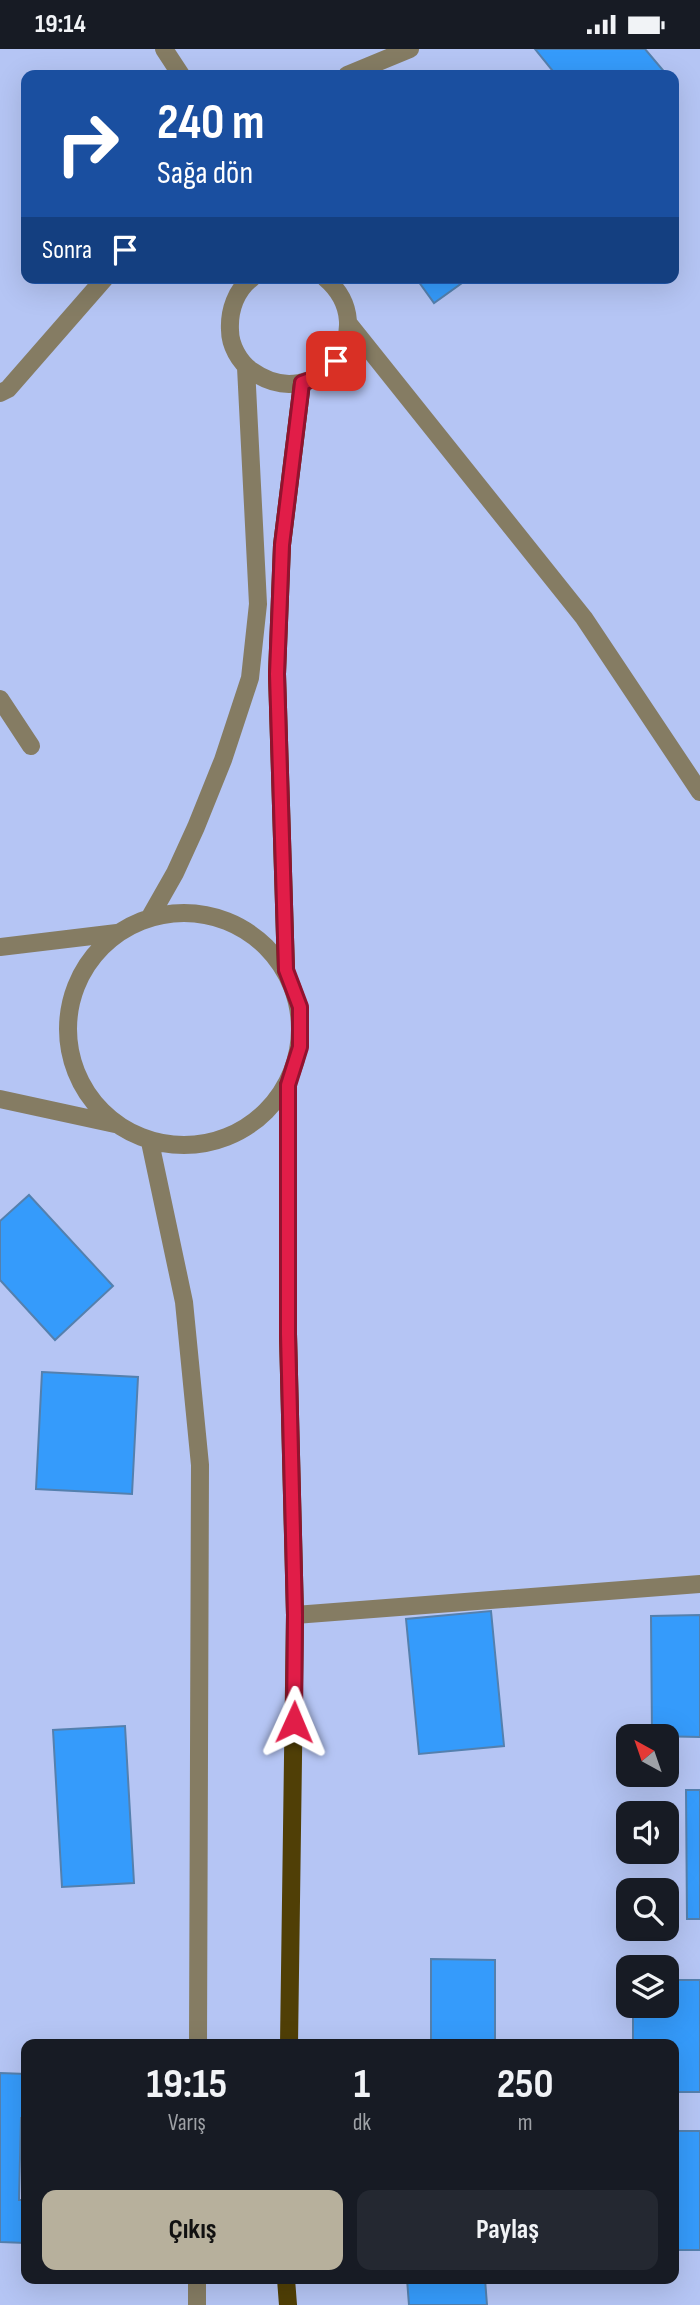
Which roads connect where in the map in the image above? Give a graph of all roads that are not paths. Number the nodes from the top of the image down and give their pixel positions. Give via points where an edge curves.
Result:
1 (164, 49) edge
2 (410, 49) edge
3 (178, 70) edge
4 (359, 70) edge
5 (100, 284) edge
6 (247, 284) edge
7 (332, 284) edge
8 (349, 324) junction
9 (246, 367) junction
10 (302, 383) junction
11 (0, 393) edge
12 (0, 699) edge
13 (32, 746) dead end
14 (700, 792) edge
15 (150, 917) junction
16 (117, 933) junction
17 (0, 947) edge
18 (286, 970) junction
19 (288, 1085) junction
20 (0, 1099) edge
21 (115, 1124) junction
22 (150, 1142) junction
23 (700, 1584) edge
24 (295, 1615) junction
25 (198, 2039) edge
26 (289, 2039) edge
27 (197, 2284) edge
28 (286, 2284) edge
29 (197, 2305) edge
30 (288, 2305) edge

1 - 3 street
2 - 4 street
5 - 11 street
6 - 9 street via 236,296 229,334
7 - 8 street via 345,303
8 - 10 street via 336,361 321,376
8 - 14 street via 584,618
9 - 10 street via 281,384
9 - 15 street via 258,604 250,678 196,827
10 - 18 main road via 282,545 277,674
12 - 13 street
15 - 16 street
15 - 18 street via 187,912 226,919 260,939
16 - 17 street
16 - 21 street via 90,959 73,992 67,1028 72,1065 89,1098
18 - 19 street via 300,1007 300,1047
19 - 22 street via 263,1116 229,1137 190,1146
19 - 24 main road
20 - 21 street
21 - 22 street
22 - 25 street via 184,1302 200,1465
23 - 24 street
24 - 26 main road
27 - 29 street
28 - 30 main road

